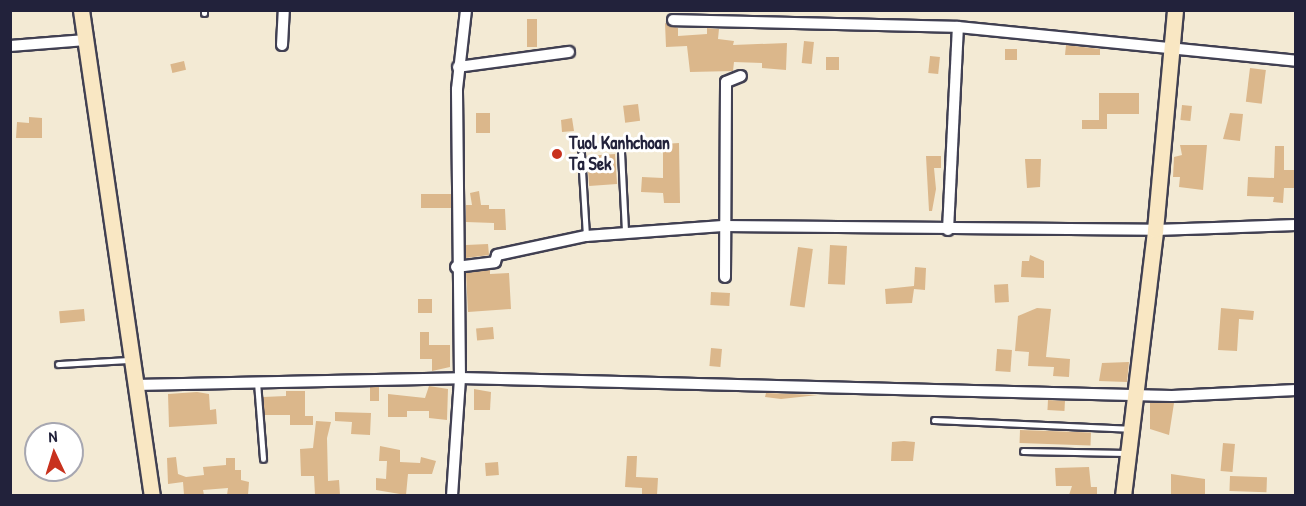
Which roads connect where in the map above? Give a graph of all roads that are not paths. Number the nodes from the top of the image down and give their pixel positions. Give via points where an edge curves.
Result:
1 (81, 10) edge
2 (284, 10) edge
3 (466, 10) edge
4 (1175, 10) edge
5 (744, 16) edge
6 (673, 20) dead end
7 (958, 27) junction
8 (86, 40) junction
9 (282, 45) dead end
10 (10, 46) edge
11 (1171, 47) junction
12 (569, 52) dead end
13 (1296, 61) edge
14 (458, 67) junction
15 (741, 76) dead end
16 (621, 152) dead end
17 (581, 154) dead end
18 (1296, 225) edge
19 (723, 226) junction
20 (948, 230) junction
21 (1155, 230) junction
22 (625, 232) junction
23 (586, 236) junction
24 (456, 267) junction
25 (725, 277) dead end
26 (132, 360) junction
27 (58, 364) dead end
28 (460, 378) junction
29 (257, 381) junction
30 (135, 385) junction
31 (1296, 390) edge
32 (1134, 396) junction
33 (934, 420) dead end
34 (1130, 429) junction
35 (1023, 451) dead end
36 (1128, 453) junction
37 (263, 459) dead end
38 (152, 495) edge
39 (452, 495) edge
40 (1123, 495) edge

1 - 8 street
2 - 9 street
3 - 14 street
4 - 11 street
5 - 6 street
5 - 7 street
7 - 11 street
7 - 20 street
8 - 10 street
8 - 26 street
11 - 13 street
11 - 21 street
12 - 14 street
14 - 24 street
15 - 19 street via 726,81
16 - 22 lane
17 - 23 lane
18 - 21 street
19 - 20 street
19 - 22 street
19 - 25 street
20 - 21 street
21 - 32 street
22 - 23 street
23 - 24 street via 497,255 495,262
24 - 28 street
26 - 27 lane
26 - 30 street
28 - 29 street
28 - 32 street
28 - 39 street
29 - 30 street
29 - 37 lane
30 - 38 street
31 - 32 street
32 - 34 street
33 - 34 lane
34 - 36 street
35 - 36 lane
36 - 40 street

